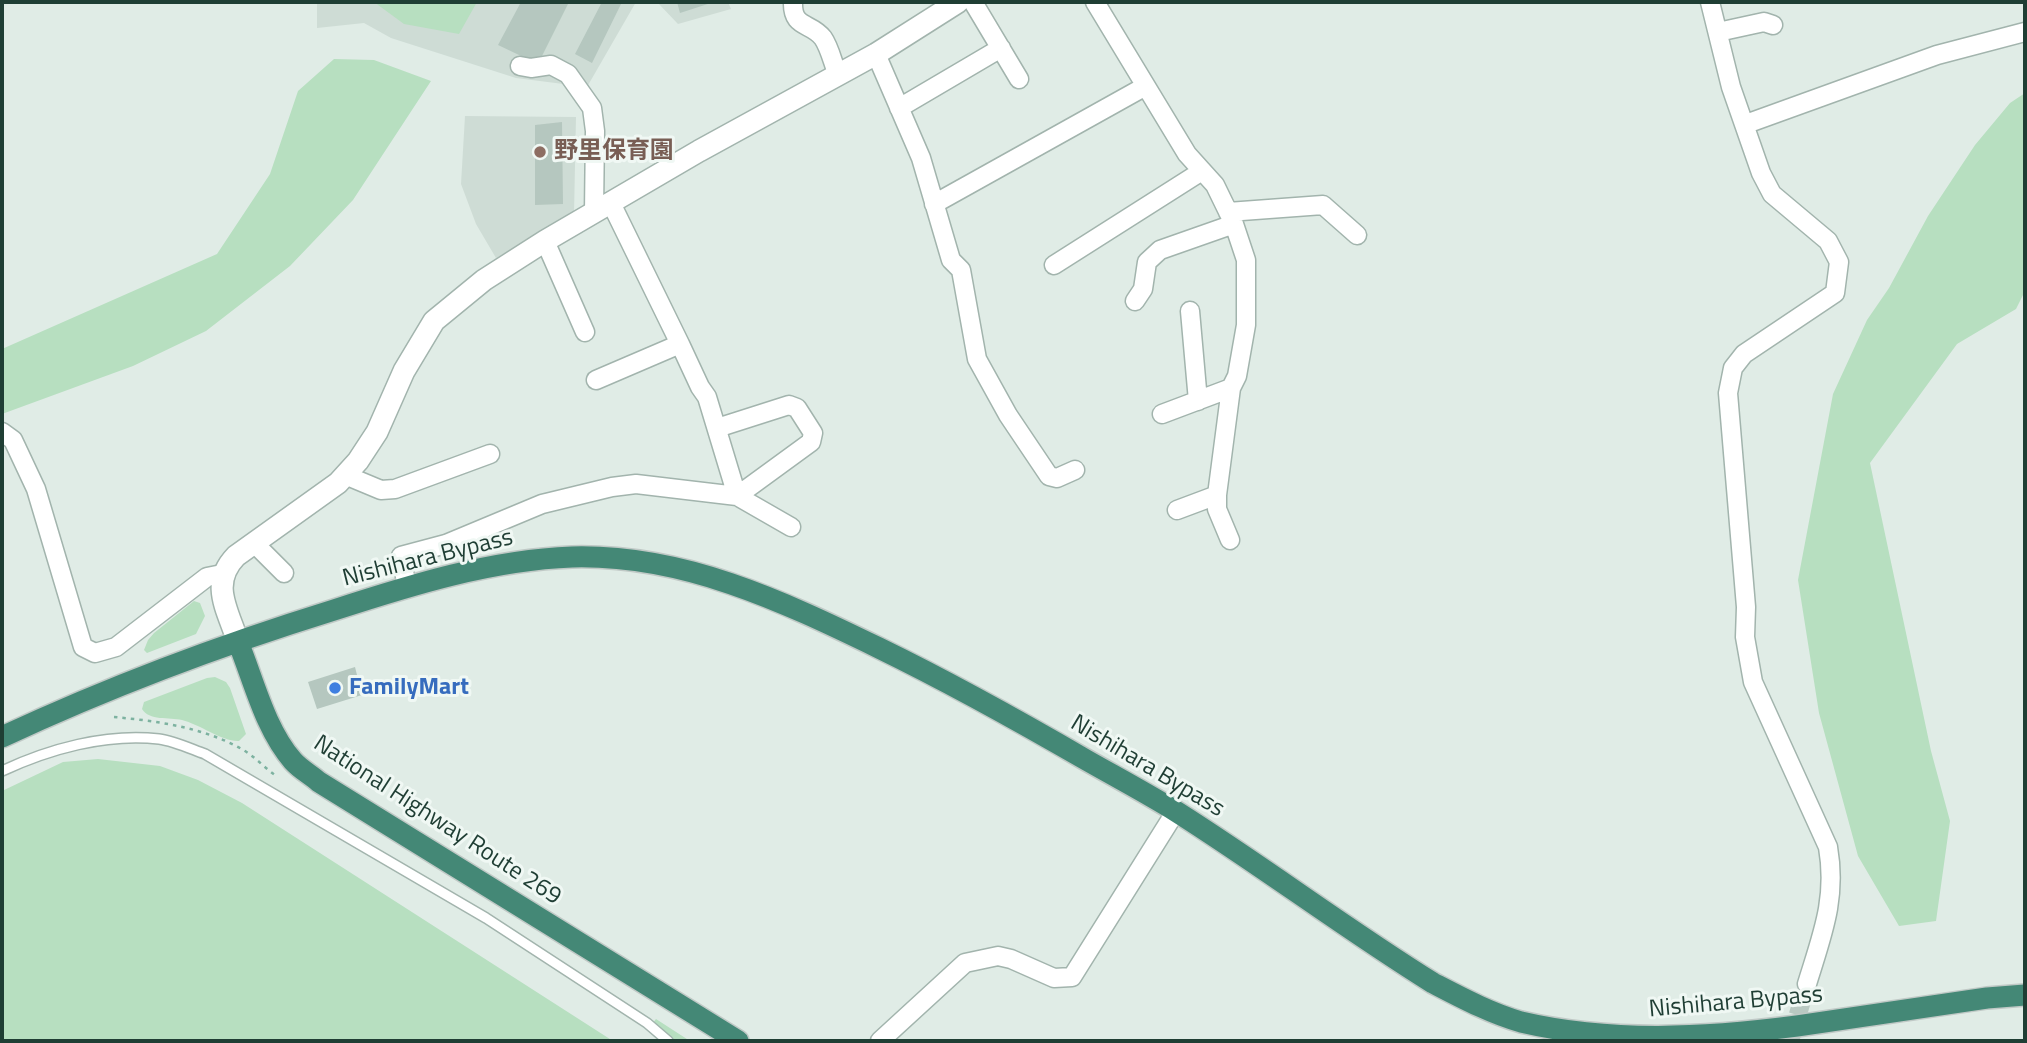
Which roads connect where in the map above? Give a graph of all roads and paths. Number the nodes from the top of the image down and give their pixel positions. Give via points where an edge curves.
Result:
1 (793, 2) edge
2 (958, 2) edge
3 (973, 2) edge
4 (1095, 2) edge
5 (1710, 2) edge
6 (1773, 25) dead end
7 (1718, 32) junction
8 (2025, 32) edge
9 (1001, 48) junction
10 (876, 54) junction
11 (520, 66) dead end
12 (838, 75) junction
13 (1019, 79) dead end
14 (1144, 87) junction
15 (900, 108) junction
16 (1746, 124) junction
17 (1202, 171) junction
18 (934, 204) junction
19 (603, 207) junction
20 (1231, 218) junction
21 (1357, 236) dead end
22 (545, 241) junction
23 (1054, 265) dead end
24 (1135, 301) dead end
25 (1190, 311) dead end
26 (585, 332) dead end
27 (680, 344) junction
28 (596, 380) dead end
29 (1231, 388) junction
30 (1198, 401) junction
31 (1162, 414) dead end
32 (717, 428) junction
33 (2, 432) edge
34 (490, 454) dead end
35 (1075, 470) dead end
36 (345, 475) junction
37 (1217, 495) junction
38 (737, 496) junction
39 (1177, 510) dead end
40 (790, 527) dead end
41 (1230, 540) dead end
42 (254, 543) junction
43 (284, 573) dead end
44 (222, 574) junction
45 (407, 587) junction
46 (238, 642) junction
47 (2, 737) edge
48 (2, 771) edge
49 (1176, 811) junction
50 (1807, 984) tunnel mouth
51 (2025, 995) edge
52 (1574, 1037) edge
53 (668, 1041) edge
54 (738, 1041) edge
55 (880, 1041) edge

1 - 12 street via 798,22 822,37
2 - 10 street
3 - 9 street
4 - 14 street
5 - 7 street
6 - 7 street via 1764,22
7 - 16 street
8 - 16 street via 1937,55
9 - 13 street
9 - 15 street
10 - 12 street
10 - 15 street
11 - 19 street via 551,65 568,74 592,108
12 - 19 street
14 - 17 street via 1186,154
14 - 18 street
15 - 18 street
16 - 50 street via 1772,194 1828,241 1839,262 1835,293 1744,354 1733,368 1728,393 1745,637 1753,682 1828,847 1833,873 1829,912
17 - 20 street via 1215,185
17 - 23 street
18 - 35 street via 951,260 961,270 977,359 1049,476 1057,478
19 - 22 street
19 - 27 street
20 - 21 street via 1323,205
20 - 24 street via 1160,250 1147,262 1143,289
20 - 29 street via 1246,260 1246,325
22 - 26 street
22 - 36 street via 484,280 434,321 404,371 377,432
25 - 30 street
27 - 28 street
27 - 32 street
29 - 30 street
29 - 37 street
30 - 31 street
32 - 38 street
32 - 38 street via 789,405 797,408 813,433 811,442
33 - 44 street via 13,440 36,489 83,647 95,653 116,647 207,577
34 - 36 street via 395,489 381,490
36 - 42 street
37 - 39 street
37 - 41 street via 1217,509
38 - 40 street
38 - 45 street via 636,484 542,504 446,544 401,556
42 - 43 street
42 - 44 street
44 - 46 street via 222,594
45 - 46 highway, Nishihara Bypass
45 - 49 highway, Nishihara Bypass via 539,559 645,562 690,570 835,626 925,670
46 - 47 highway
46 - 54 highway, National Highway Route 269 via 272,727 294,762
48 - 53 lane via 48,751 130,739 161,739 205,754 486,918
49 - 52 highway, Nishihara Bypass via 1433,983 1478,1006
49 - 55 street via 1072,977 1054,978 998,956 965,963
51 - 52 highway, Nishihara Bypass via 1721,1036

